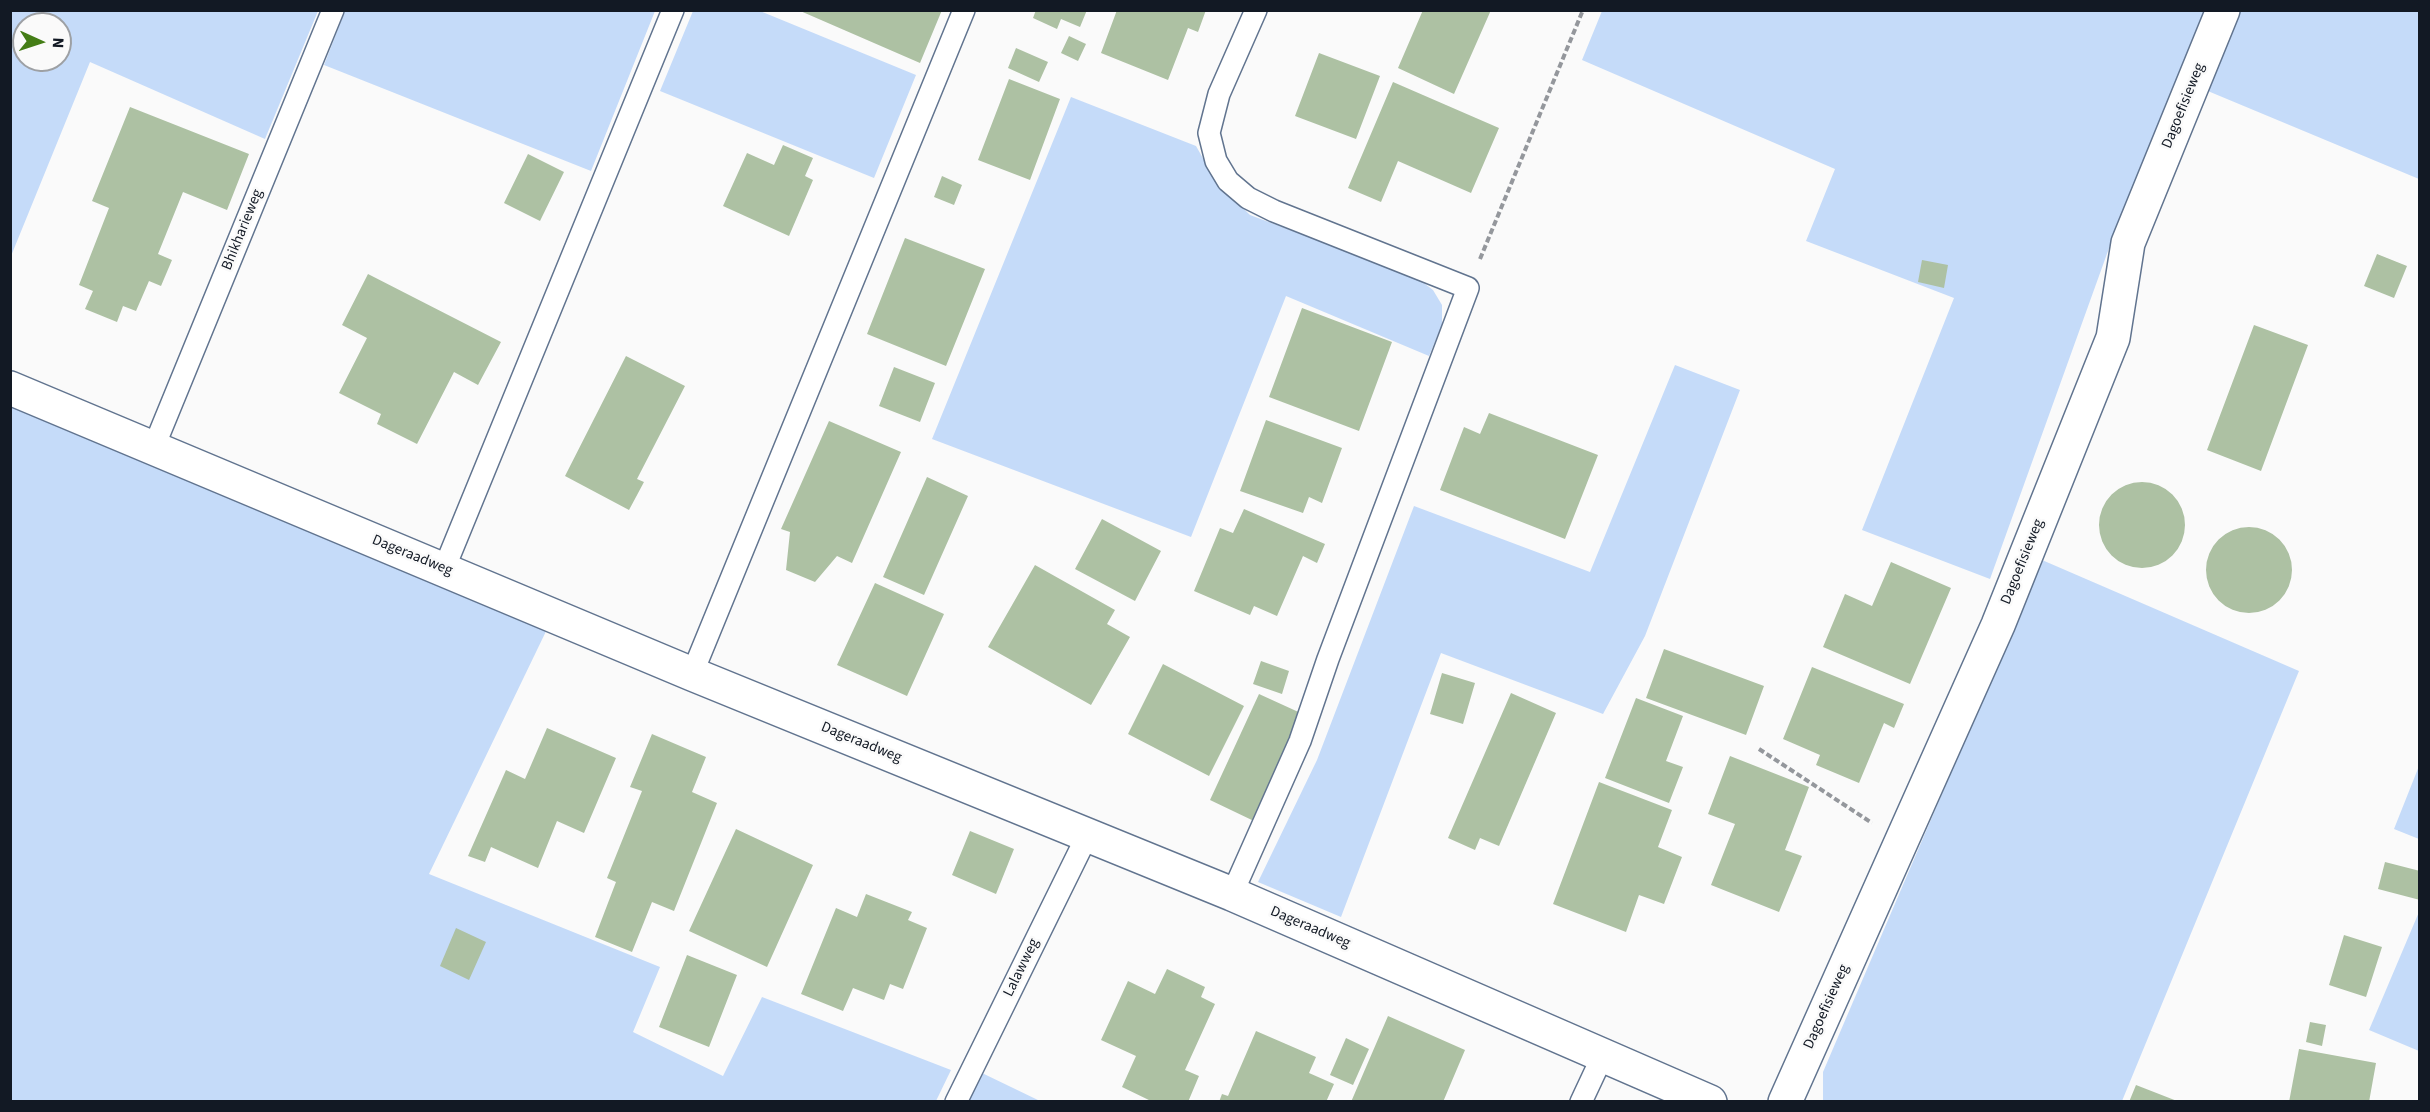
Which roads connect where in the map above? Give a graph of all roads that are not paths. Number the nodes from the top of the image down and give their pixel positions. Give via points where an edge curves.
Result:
1 (333, 10) edge
2 (673, 10) edge
3 (964, 10) edge
4 (1256, 10) edge
5 (2223, 10) edge
6 (10, 388) edge
7 (153, 449) junction
8 (444, 569) junction
9 (692, 674) junction
10 (1088, 834) junction
11 (1232, 894) junction
12 (1603, 1055) junction
13 (1704, 1100) edge
14 (956, 1101) edge
15 (1581, 1101) edge
16 (1785, 1101) edge

1 - 7 lane, Bhikharieweg
2 - 8 lane
3 - 9 lane
4 - 11 lane via 1219,94 1209,133 1216,162 1228,181 1248,198 1274,211 1467,288 1300,741
5 - 16 street, Dagoefisieweg via 2128,243 2113,338 1998,625
6 - 7 street, Dageraadweg
7 - 8 street, Dageraadweg
8 - 9 street, Dageraadweg
9 - 10 street, Dageraadweg
10 - 11 street, Dageraadweg
10 - 14 lane, Lalawweg
11 - 12 street, Dageraadweg
12 - 13 street, Dageraadweg
12 - 15 lane

